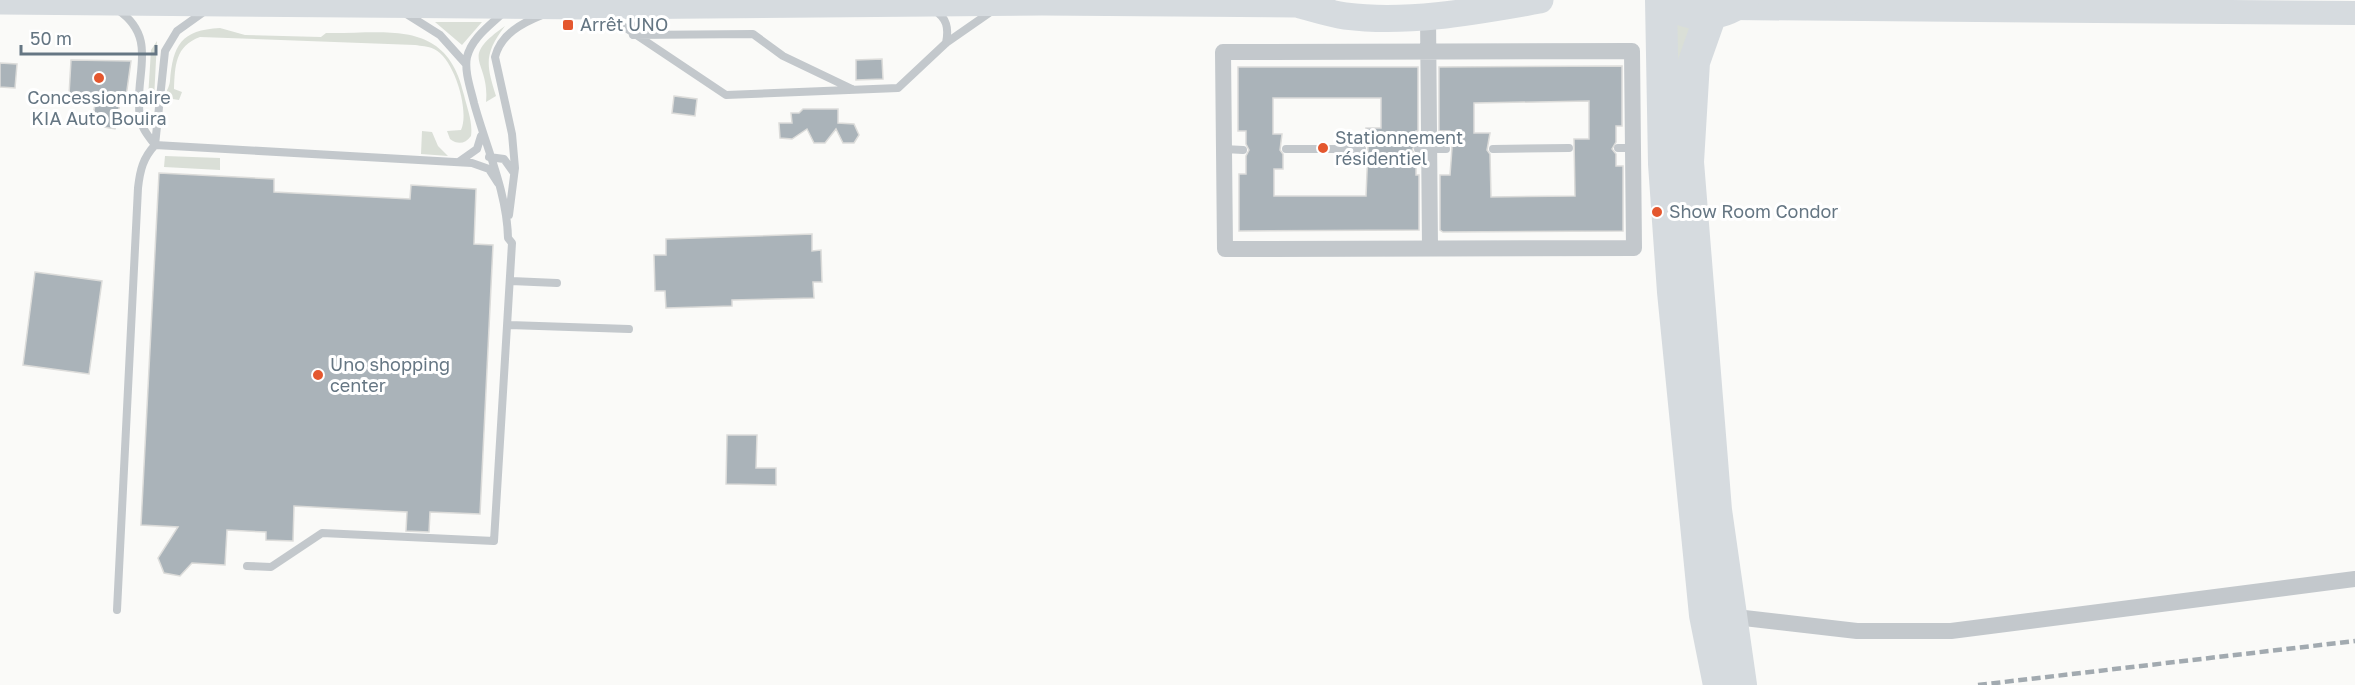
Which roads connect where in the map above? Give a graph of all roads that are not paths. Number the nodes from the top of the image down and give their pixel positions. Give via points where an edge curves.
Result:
1 (1540, 0) edge
2 (1661, 0) edge
3 (1666, 0) edge
4 (1848, 0) edge
5 (0, 1) edge
6 (105, 2) junction
7 (219, 2) junction
8 (1008, 2) junction
9 (1309, 2) edge
10 (388, 3) junction
11 (513, 3) junction
12 (916, 3) junction
13 (564, 5) junction
14 (667, 5) junction
15 (591, 6) junction
16 (1729, 7) edge
17 (2229, 7) edge
18 (1892, 9) junction
19 (2355, 14) edge
20 (1428, 16) junction
21 (633, 35) junction
22 (946, 43) junction
23 (1644, 47) junction
24 (1428, 51) junction
25 (466, 64) junction
26 (856, 90) junction
27 (481, 132) junction
28 (155, 145) junction
29 (1493, 148) dead end
30 (1569, 148) dead end
31 (1224, 149) junction
32 (1286, 149) dead end
33 (1362, 149) dead end
34 (1243, 150) dead end
35 (489, 157) junction
36 (454, 163) junction
37 (516, 176) junction
38 (498, 183) junction
39 (508, 221) junction
40 (1430, 249) junction
41 (511, 281) junction
42 (557, 283) dead end
43 (508, 325) junction
44 (628, 329) dead end
45 (247, 566) dead end
46 (2355, 579) edge
47 (117, 610) dead end
48 (1718, 616) junction
49 (1728, 676) edge

1 - 20 main road
2 - 23 highway
3 - 16 highway via 1683,10
4 - 18 main road
5 - 6 main road
6 - 7 main road
6 - 28 lane via 132,21 141,36 140,118
7 - 10 main road
7 - 28 lane via 177,31 165,51
8 - 9 main road
8 - 12 main road
8 - 22 lane
9 - 20 main road via 1345,16
10 - 11 main road
10 - 25 lane via 440,35
11 - 13 main road
11 - 25 lane via 479,35
12 - 14 main road
12 - 22 lane via 945,20 949,30
13 - 15 main road
13 - 37 lane via 514,28 496,51
14 - 15 main road
14 - 21 lane via 643,16
15 - 21 lane
16 - 18 main road
16 - 48 highway via 1694,62 1688,162 1716,510
17 - 18 main road
17 - 19 main road
20 - 24 street
21 - 26 lane via 753,34 783,56
21 - 26 lane via 726,94
22 - 26 lane via 898,88
23 - 24 street
23 - 40 street via 1625,148 1634,248
23 - 48 highway via 1664,164 1673,292
24 - 31 street via 1223,52
24 - 40 street
25 - 27 lane
27 - 35 lane
27 - 36 lane via 480,144 474,152
28 - 36 lane
28 - 47 lane via 143,163 139,182
29 - 30 lane
31 - 34 lane
31 - 40 street via 1225,249
32 - 33 lane
35 - 37 lane via 504,159
35 - 38 lane
36 - 38 lane via 481,164
37 - 39 lane
38 - 39 lane
39 - 41 lane
41 - 42 lane
41 - 43 lane
43 - 44 lane
43 - 45 lane via 494,541 322,533 271,567
46 - 48 street via 1951,631 1857,631
48 - 49 highway

